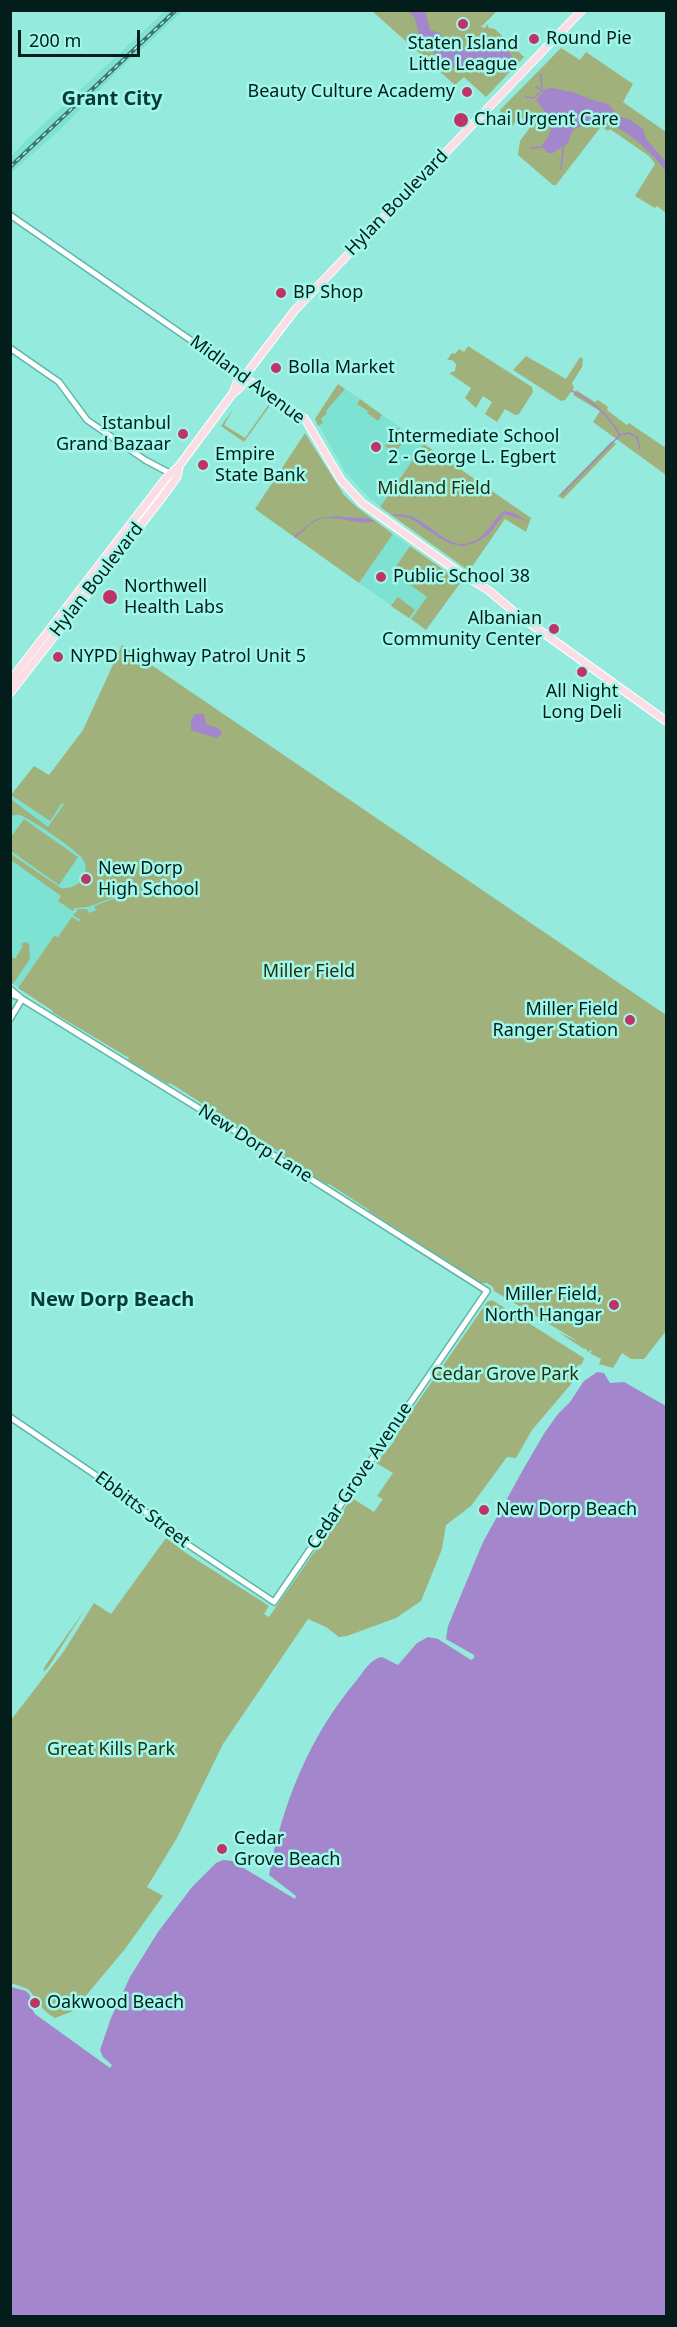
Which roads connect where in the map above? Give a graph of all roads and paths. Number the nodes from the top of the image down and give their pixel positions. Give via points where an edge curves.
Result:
1 (582, 10) edge
2 (10, 215) edge
3 (10, 348) edge
4 (244, 377) junction
5 (173, 475) junction
6 (50, 636) junction
7 (10, 681) edge
8 (10, 693) edge
9 (666, 721) edge
10 (10, 989) edge
11 (10, 994) edge
12 (22, 999) junction
13 (10, 1019) edge
14 (487, 1291) joint
15 (10, 1417) edge
16 (274, 1602) joint

1 - 4 main road, Hylan Boulevard via 295,310
2 - 4 street, Midland Avenue
3 - 5 street via 59,382 87,420
4 - 5 main road, Hylan Boulevard via 239,390
4 - 9 main road, Midland Avenue via 305,419 341,480 357,499
5 - 6 main road, Hylan Boulevard
6 - 7 main road, Hylan Boulevard
6 - 8 main road, Hylan Boulevard
10 - 12 street, New Dorp Lane
11 - 12 street, New Dorp Lane
12 - 13 street
12 - 14 street, New Dorp Lane
14 - 16 street, Cedar Grove Avenue
15 - 16 street, Ebbitts Street

